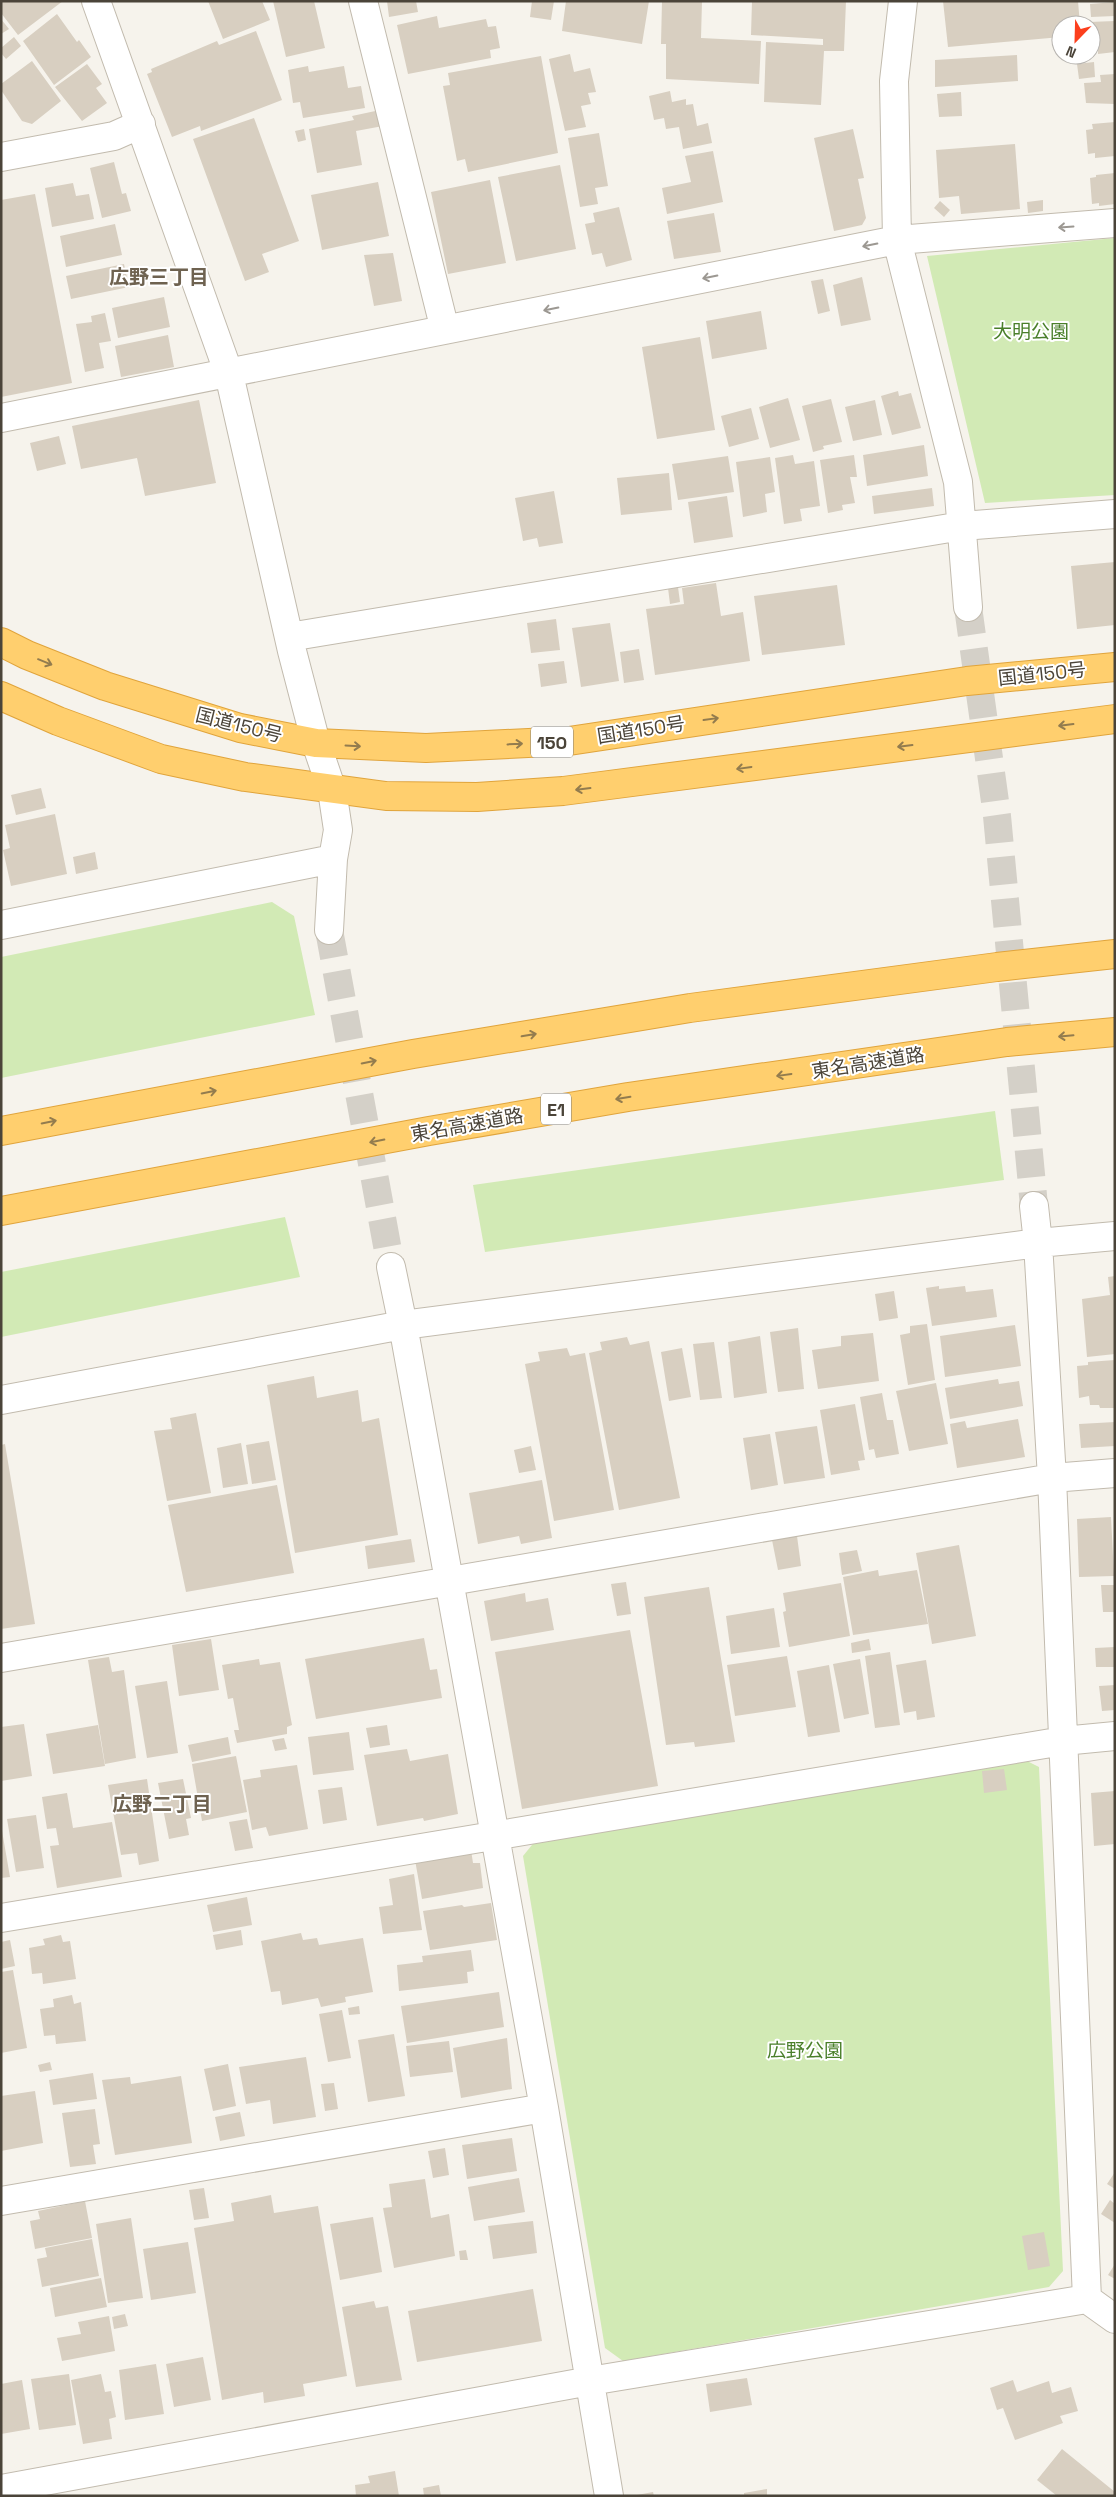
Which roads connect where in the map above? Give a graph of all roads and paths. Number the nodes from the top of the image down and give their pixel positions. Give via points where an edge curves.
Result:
1 (96, 1) edge
2 (363, 1) edge
3 (903, 1) edge
4 (141, 124) junction
5 (1, 157) edge
6 (1115, 223) edge
7 (897, 240) junction
8 (445, 330) junction
9 (229, 374) junction
10 (1, 418) edge
11 (1115, 514) edge
12 (962, 526) junction
13 (968, 607) tunnel mouth
14 (289, 637) junction
15 (1, 642) edge
16 (1115, 667) edge
17 (1, 696) edge
18 (1115, 719) edge
19 (316, 743) junction
20 (332, 790) junction
21 (332, 859) junction
22 (1, 925) edge
23 (329, 930) tunnel mouth
24 (1115, 954) edge
25 (1115, 1032) edge
26 (1, 1131) edge
27 (1034, 1206) tunnel mouth
28 (1, 1211) edge
29 (1115, 1236) edge
30 (1038, 1243) junction
31 (391, 1267) tunnel mouth
32 (403, 1325) junction
33 (1, 1400) edge
34 (1115, 1473) edge
35 (1052, 1478) junction
36 (448, 1580) junction
37 (1, 1658) edge
38 (1115, 1736) edge
39 (1063, 1741) junction
40 (496, 1837) junction
41 (1, 1918) edge
42 (544, 2108) junction
43 (1, 2201) edge
44 (1087, 2299) junction
45 (1115, 2319) edge
46 (590, 2382) junction
47 (1, 2489) edge
48 (608, 2496) edge

1 - 4 street
2 - 8 street
3 - 7 street via 894,80
4 - 5 street via 114,136
4 - 9 street
6 -> 7 street
7 -> 8 street
7 - 12 street via 958,482
8 - 9 street
9 - 10 street
9 - 14 street
11 - 12 street
12 - 13 street
12 - 14 street
14 - 19 street
15 -> 19 highway, 国道150号 / 150 via 105,686 240,728
19 -> 16 highway, 国道150号 / 150 via 426,748 568,741 967,681
17 - 20 highway via 161,759 245,777
18 -> 20 highway via 564,791 424,797
19 - 20 street
20 - 21 street via 338,830
21 - 22 street
21 - 23 street
26 -> 24 highway via 413,1054 690,1008
25 -> 28 highway, 東名高速道路 / E1 via 1007,1042 628,1097
27 - 30 street
29 - 30 street
30 - 32 street
30 - 35 street
31 - 32 street
32 - 33 street
32 - 36 street
34 - 35 street
35 - 36 street
35 - 39 street
36 - 37 street
36 - 40 street
38 - 39 street
39 - 40 street
39 - 44 street
40 - 41 street
40 - 42 street
42 - 43 street
42 - 46 street
44 - 45 street
44 - 46 street
46 - 47 street
46 - 48 street

